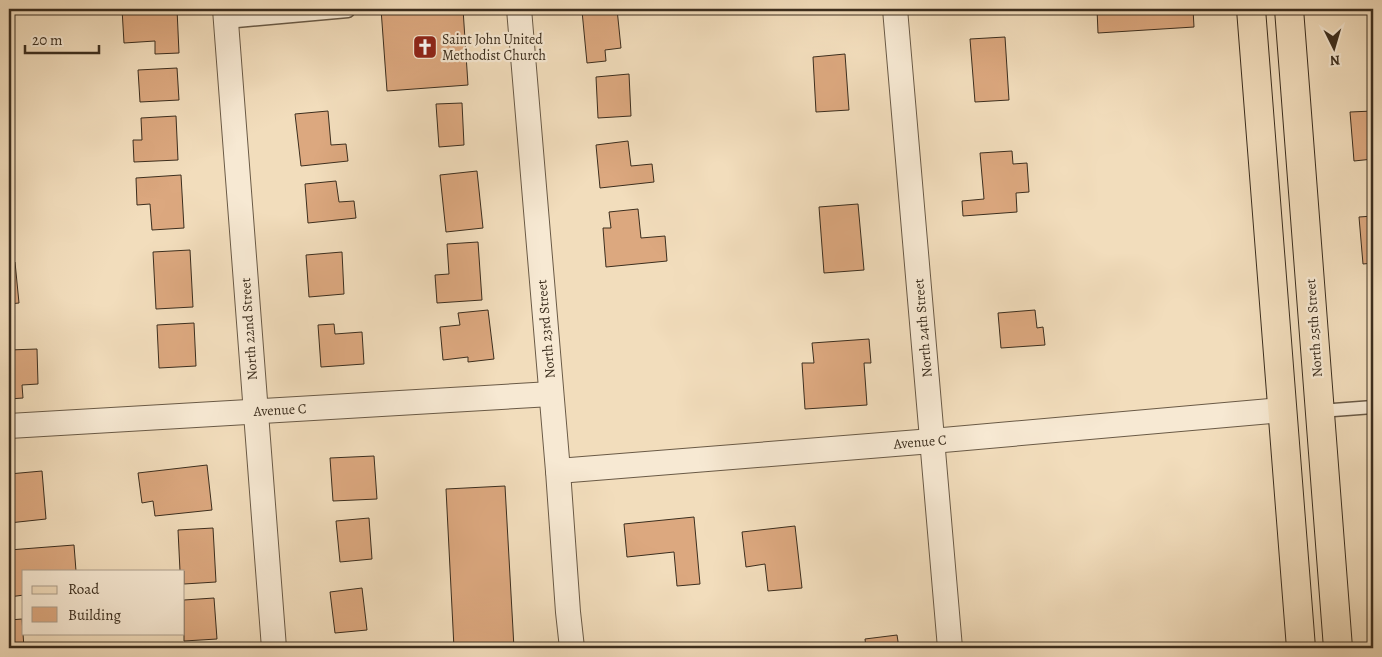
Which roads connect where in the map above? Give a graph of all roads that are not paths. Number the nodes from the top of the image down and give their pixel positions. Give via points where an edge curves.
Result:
1 (348, 9) edge
2 (519, 9) edge
3 (896, 9) edge
4 (1251, 9) edge
5 (1289, 9) edge
6 (225, 15) edge
7 (552, 394) junction
8 (1373, 407) edge
9 (1282, 410) junction
10 (1320, 410) junction
11 (256, 412) junction
12 (9, 426) edge
13 (932, 441) junction
14 (558, 471) junction
15 (274, 648) edge
16 (572, 648) edge
17 (950, 648) edge
18 (1301, 648) edge
19 (1326, 648) edge
20 (1338, 648) edge

1 - 6 lane
2 - 7 street, North 23rd Street
3 - 13 street, North 24th Street
4 - 9 main road
5 - 10 main road, North 25th Street
6 - 11 street, North 22nd Street
7 - 11 street, Avenue C
7 - 14 street, North 23rd Street
8 - 10 lane
9 - 13 street, Avenue C
9 - 18 main road
9 - 19 main road via 1307,453 1312,473
10 - 20 main road, North 25th Street
11 - 12 street, Avenue C
11 - 15 street, North 22nd Street
13 - 14 street, Avenue C
13 - 17 street, North 24th Street
14 - 16 street, North 23rd Street

